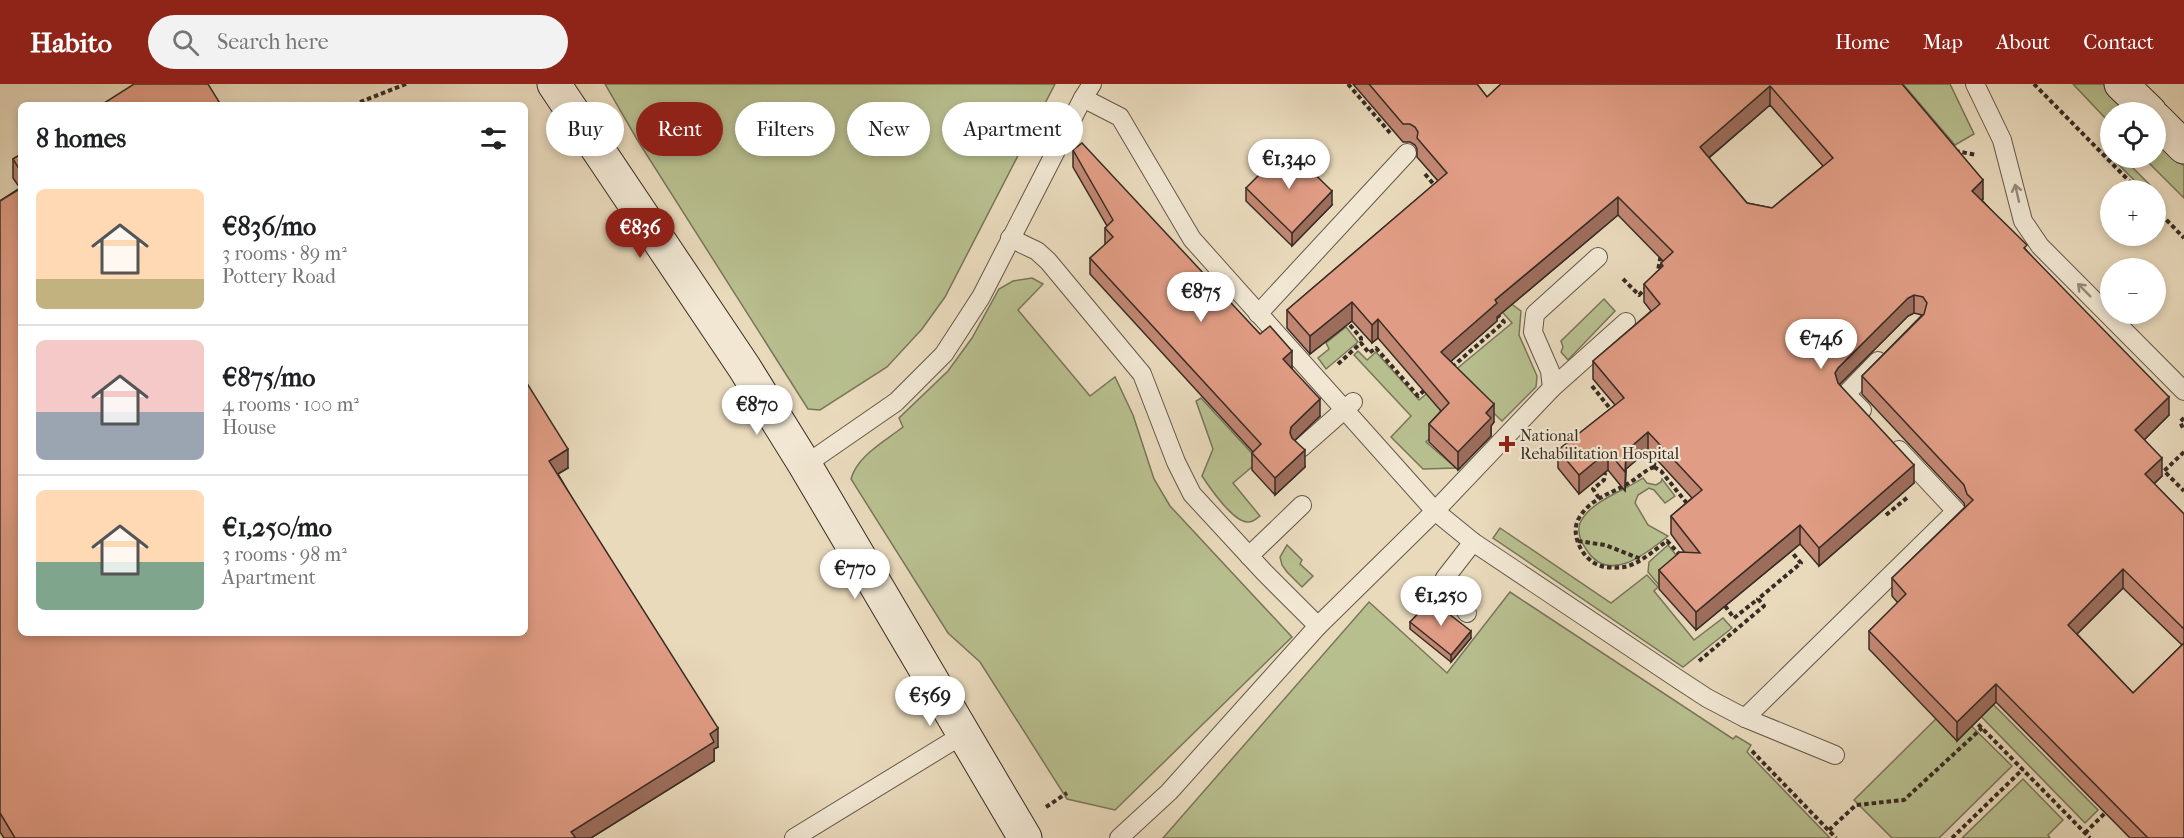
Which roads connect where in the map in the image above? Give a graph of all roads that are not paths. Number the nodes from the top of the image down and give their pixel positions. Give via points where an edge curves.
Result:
1 (554, 84) edge
2 (1974, 84) edge
3 (2121, 84) edge
4 (1088, 91) edge
5 (2140, 102) edge
6 (2166, 128) edge
7 (2184, 147) edge
8 (1407, 153) road end
9 (1010, 238) junction
10 (1598, 256) dead end
11 (1258, 314) junction
12 (1626, 322) dead end
13 (1892, 347) edge
14 (1552, 388) junction
15 (2184, 391) edge
16 (1350, 405) junction
17 (1301, 448) edge
18 (805, 465) junction
19 (1302, 505) dead end
20 (1435, 511) junction
21 (1473, 542) junction
22 (1249, 556) junction
23 (1467, 613) dead end
24 (1318, 626) junction
25 (1745, 718) junction
26 (964, 734) junction
27 (1835, 755) dead end
28 (794, 838) edge
29 (1025, 838) edge
30 (1119, 838) edge

1 - 18 street via 744,366
15 -> 2 lane via 2134,348 2040,246 2023,221 2002,140
3 - 5 street
4 - 9 lane
4 - 11 lane via 1120,117 1192,239
6 - 7 street
8 - 11 lane
9 - 18 lane via 981,297 944,354 896,402
9 - 22 lane via 1048,261 1097,332 1142,374 1174,431 1179,470 1192,494
10 - 14 lane via 1535,314 1533,332 1550,371
11 - 16 lane via 1320,381
12 - 14 lane
13 - 25 lane via 1846,394 1956,511
14 - 20 lane
16 - 17 lane
16 - 20 lane
18 - 26 street
19 - 22 lane
20 - 21 lane
20 - 24 lane
21 - 23 lane via 1445,578
21 - 25 lane via 1707,698
22 - 24 lane
24 - 30 lane via 1169,792
25 - 27 lane
26 - 28 lane
26 - 29 street

